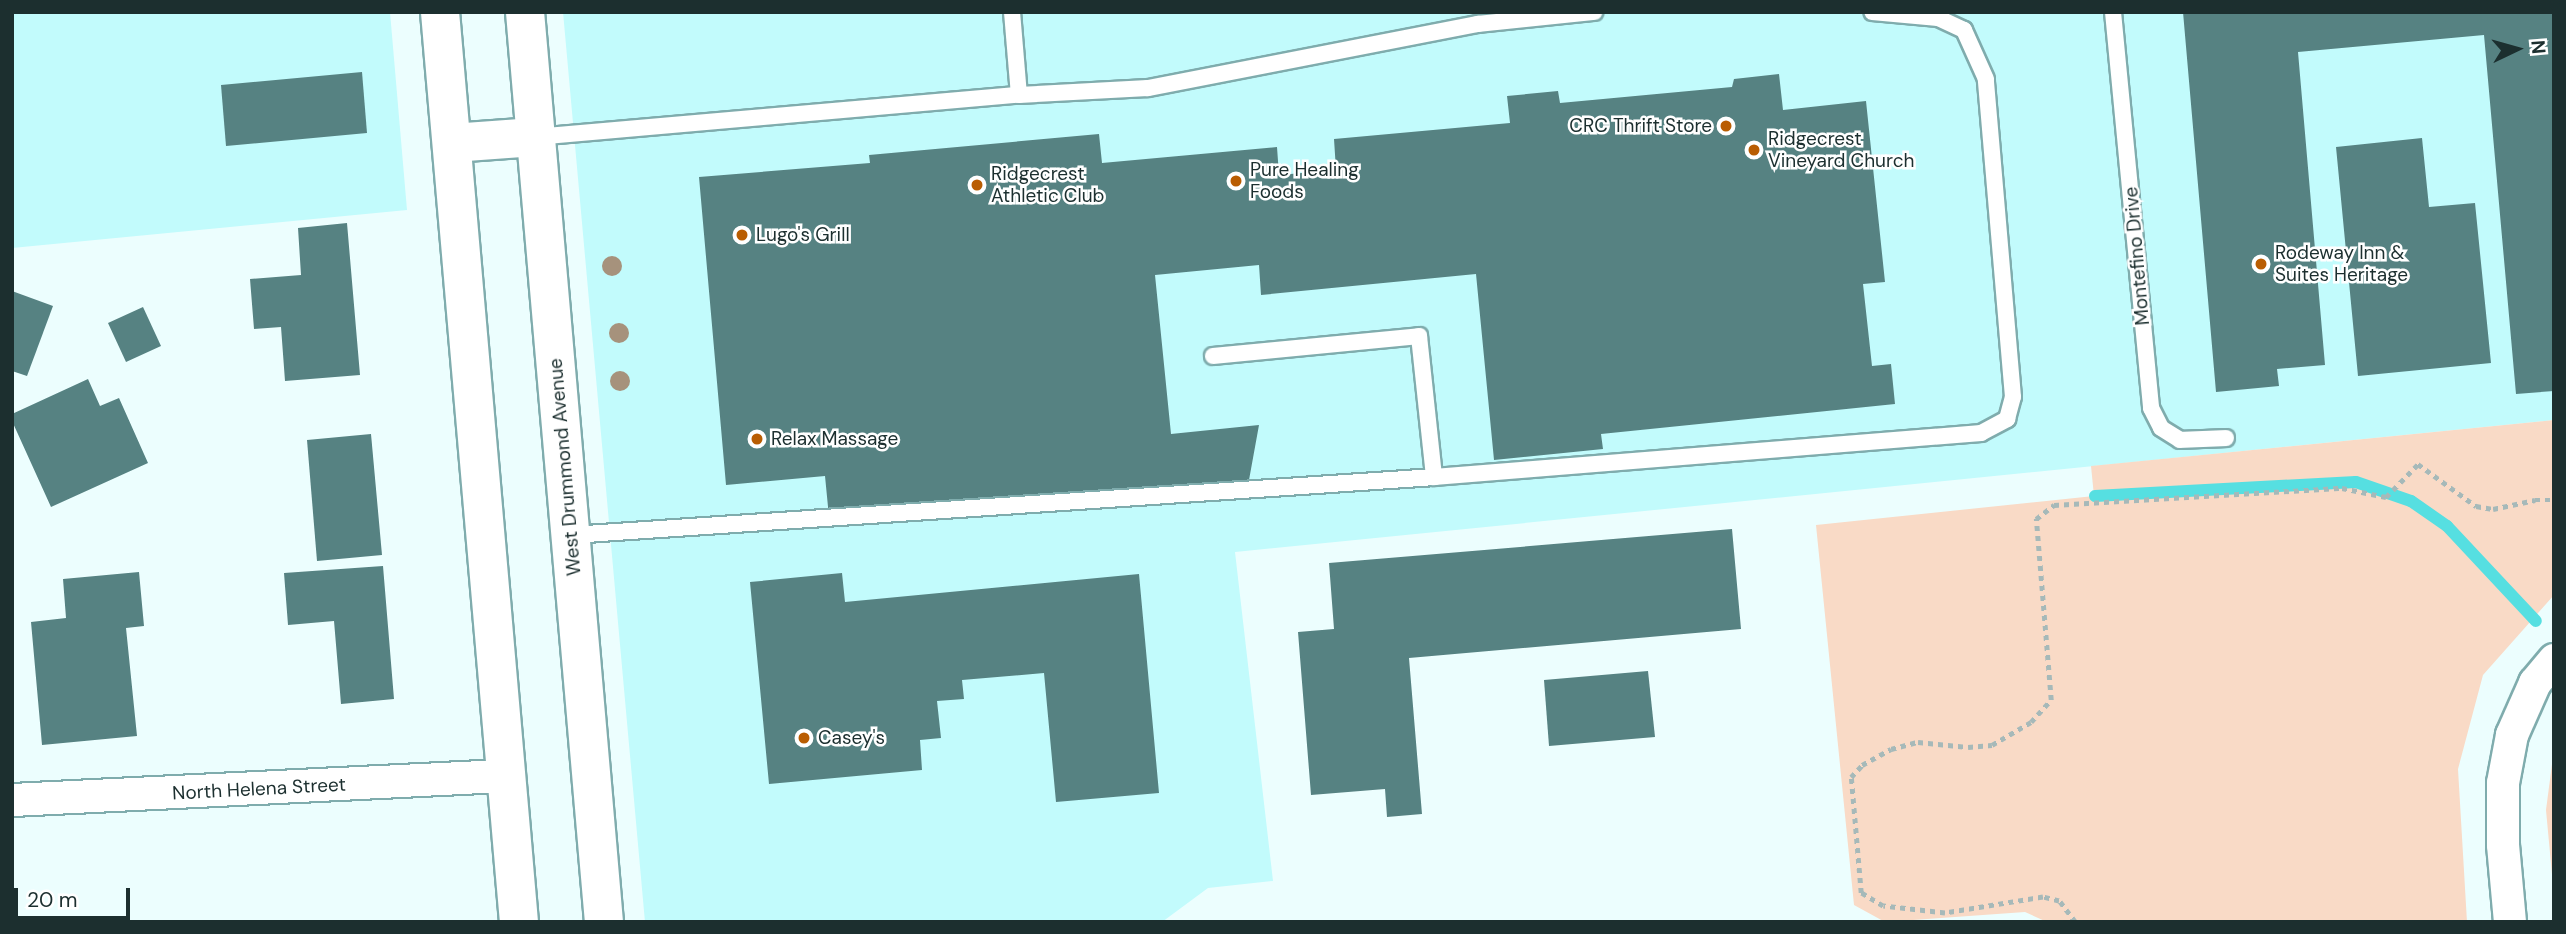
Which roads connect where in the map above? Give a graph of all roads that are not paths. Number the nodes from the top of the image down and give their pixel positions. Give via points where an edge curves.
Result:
1 (440, 12) edge
2 (525, 12) edge
3 (1012, 12) edge
4 (1594, 12) edge
5 (1872, 12) edge
6 (2113, 12) edge
7 (1939, 15) edge
8 (1477, 18) edge
9 (1019, 95) junction
10 (535, 137) junction
11 (452, 143) junction
12 (1213, 356) dead end
13 (2226, 438) dead end
14 (1434, 477) junction
15 (571, 535) junction
16 (2554, 660) edge
17 (506, 776) junction
18 (12, 800) edge
19 (519, 922) edge
20 (604, 922) edge
21 (2510, 922) edge

1 - 11 main road
2 - 10 main road, West Drummond Avenue
3 - 9 lane
4 - 8 lane
5 - 7 lane
6 - 13 lane, Montefino Drive via 2151,408 2161,428 2180,440
7 - 14 lane via 1964,30 1986,79 2013,397 2007,419 1981,433
8 - 9 lane via 1148,88
9 - 10 lane
10 - 11 main road
10 - 15 main road, West Drummond Avenue
11 - 17 main road
12 - 14 lane via 1419,336
14 - 15 lane
15 - 20 main road, West Drummond Avenue
16 - 21 street via 2535,683 2512,735 2502,783
17 - 18 street, North Helena Street
17 - 19 main road

